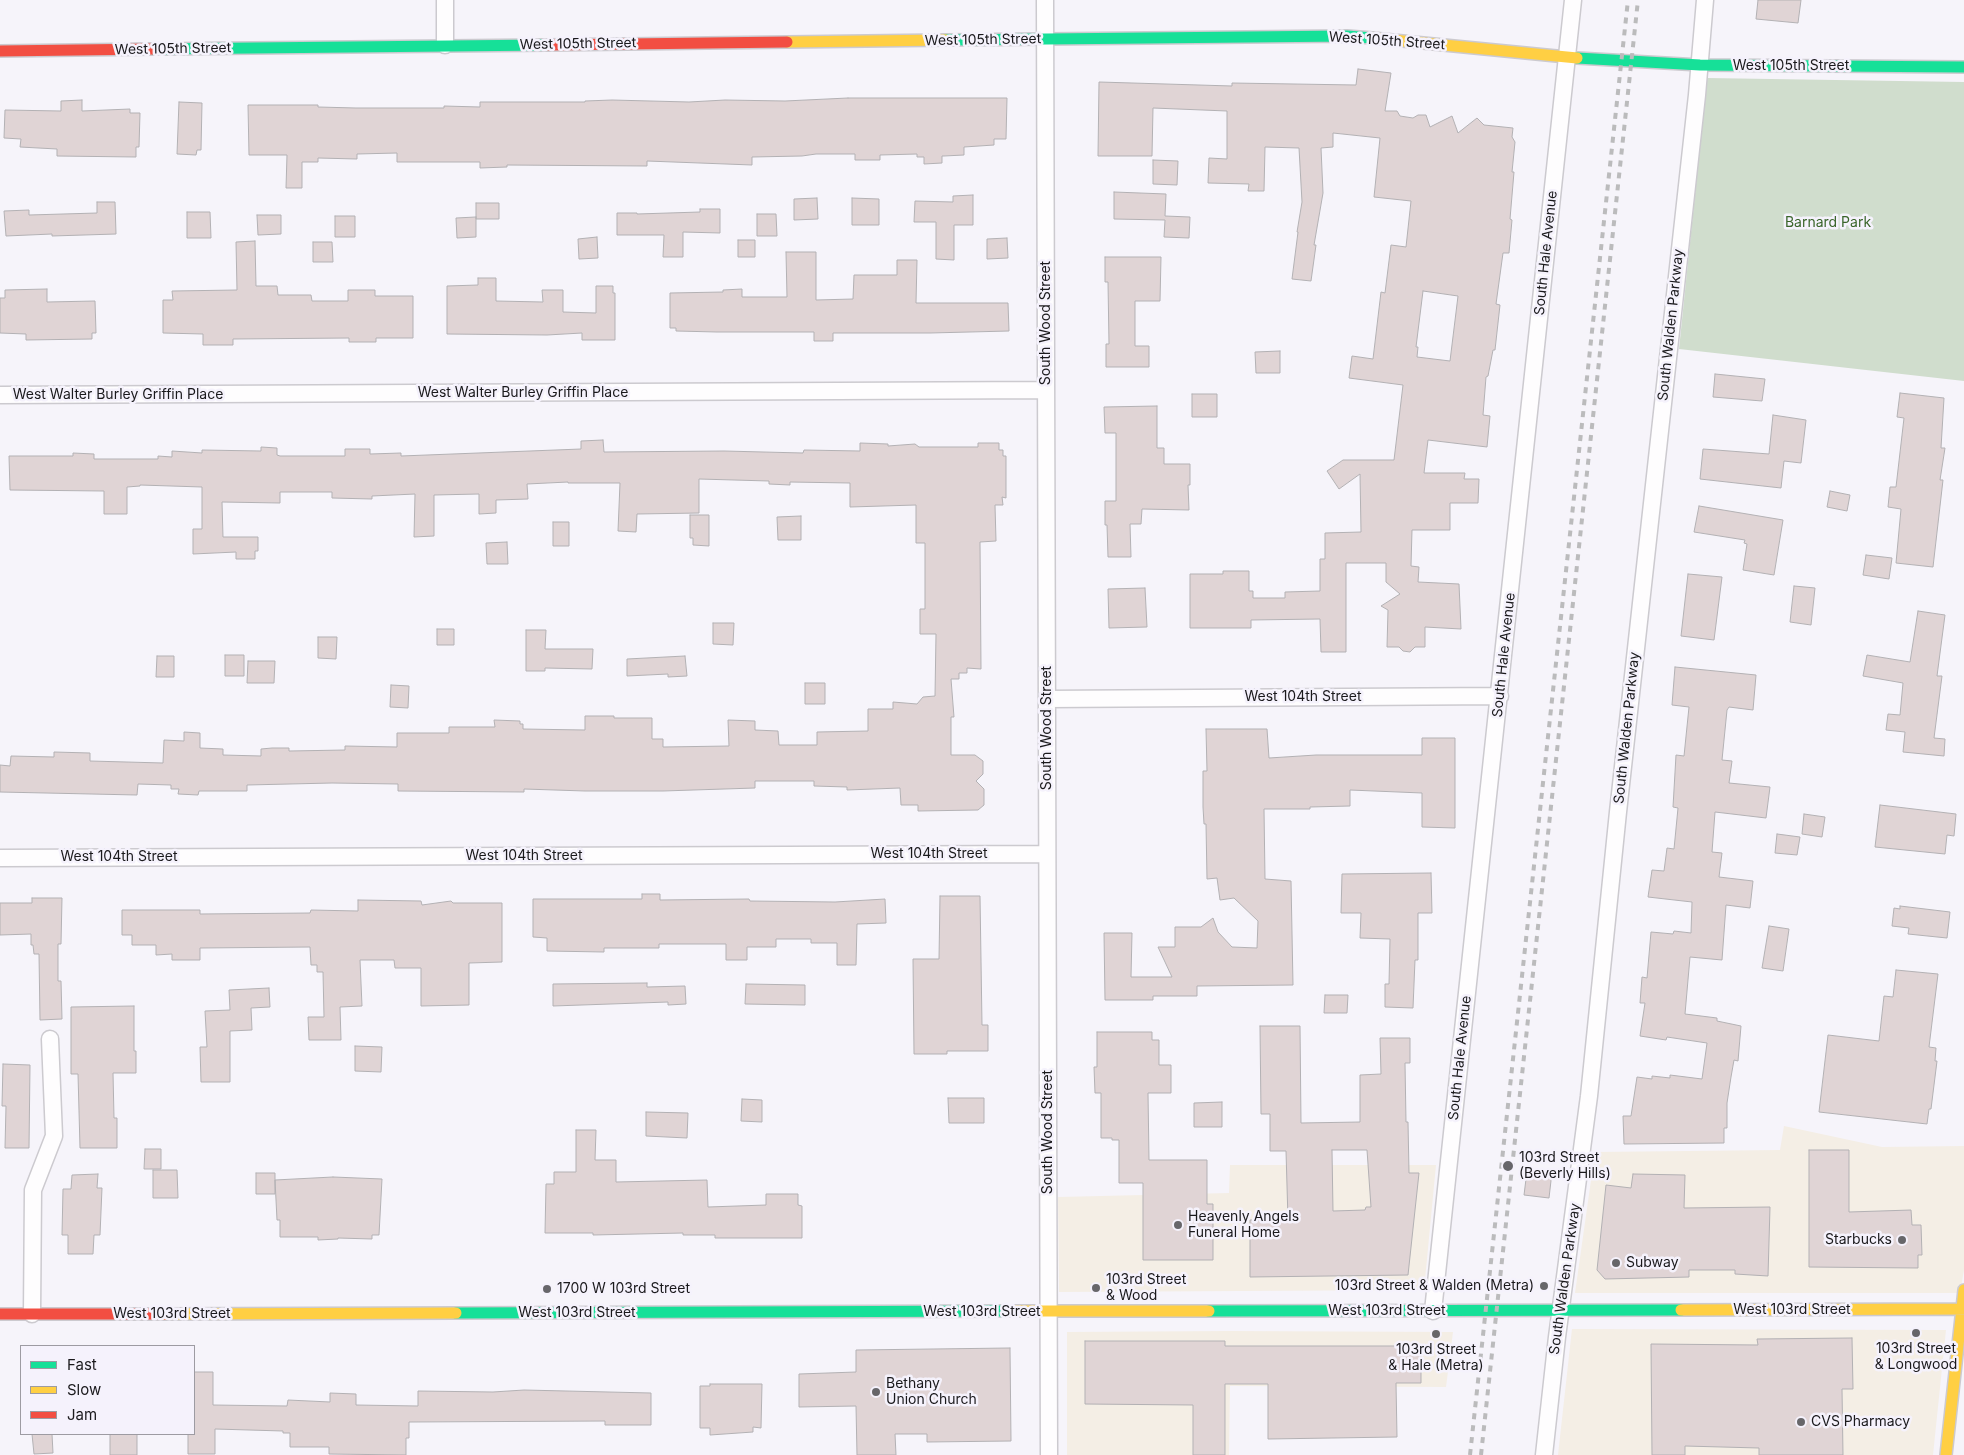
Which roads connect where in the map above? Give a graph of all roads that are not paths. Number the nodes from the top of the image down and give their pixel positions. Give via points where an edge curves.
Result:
1 (445, 0) edge
2 (1045, 0) edge
3 (1573, 0) edge
4 (1705, 0) edge
5 (1045, 39) junction
6 (445, 45) junction
7 (0, 51) edge
8 (1567, 57) junction
9 (1700, 65) junction
10 (1964, 67) edge
11 (1046, 390) junction
12 (0, 395) edge
13 (1500, 696) junction
14 (1047, 699) junction
15 (1047, 854) junction
16 (0, 858) edge
17 (50, 1039) dead end
18 (1964, 1290) edge
19 (1962, 1309) edge
20 (1560, 1310) junction
21 (1433, 1311) junction
22 (1048, 1312) junction
23 (0, 1314) edge
24 (32, 1314) junction
25 (1049, 1455) edge
26 (1544, 1455) edge
27 (1946, 1455) edge

1 - 6 street
2 - 5 street, South Wood Street
3 - 8 street, South Hale Avenue
4 - 9 street, South Walden Parkway
5 - 6 street, West 105th Street
5 - 8 street, West 105th Street via 1347,36
5 - 11 street, South Wood Street
6 - 7 street, West 105th Street
8 - 9 street, West 105th Street
8 - 13 street, South Hale Avenue
9 - 10 street, West 105th Street
9 - 20 street, South Walden Parkway via 1590,1096
11 - 12 street, West Walter Burley Griffin Place
11 - 14 street, South Wood Street
13 - 14 street, West 104th Street
13 - 21 street, South Hale Avenue
14 - 15 street, South Wood Street
15 - 16 street, West 104th Street
15 - 22 street, South Wood Street
17 - 24 street via 54,1136 33,1190
18 - 19 street
19 - 20 street, West 103rd Street
19 - 27 street
20 - 21 street, West 103rd Street
20 - 26 street, South Walden Parkway
21 - 22 street, West 103rd Street
22 - 24 street, West 103rd Street
22 - 25 street, South Wood Street
23 - 24 street, West 103rd Street

